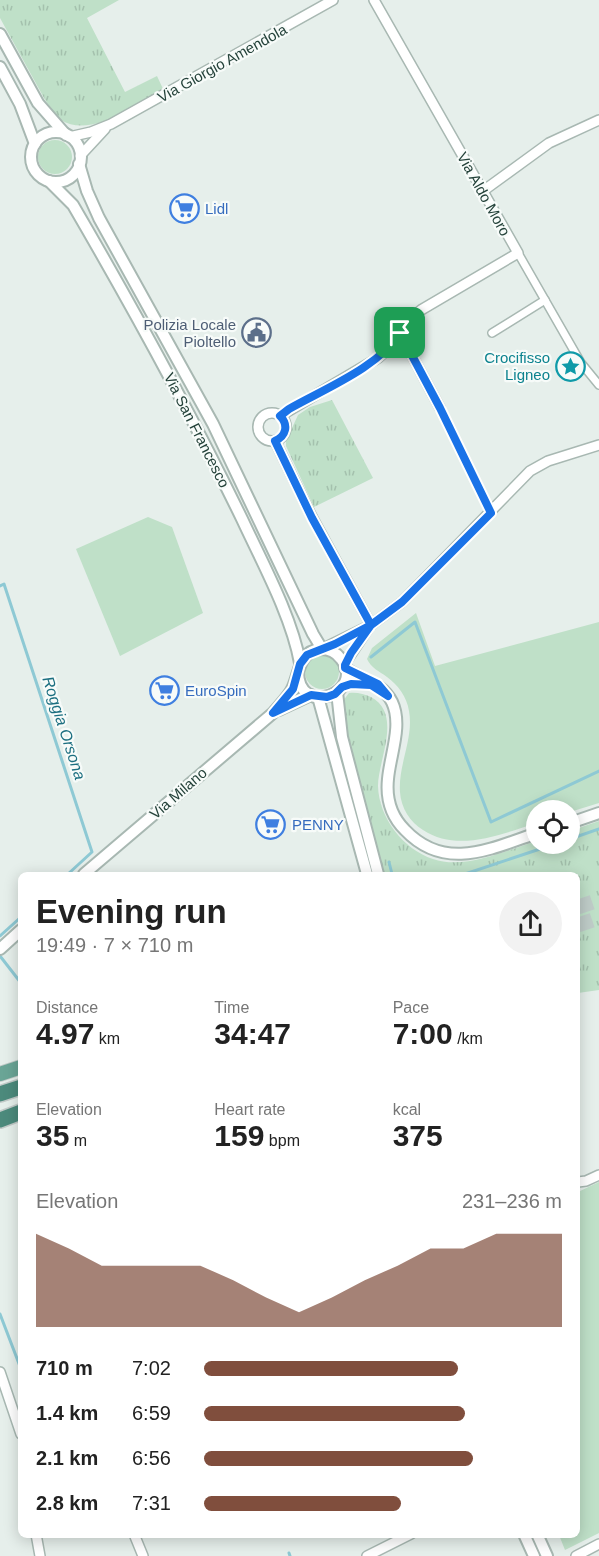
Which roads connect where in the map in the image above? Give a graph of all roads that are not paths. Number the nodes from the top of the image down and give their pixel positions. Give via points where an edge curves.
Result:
1 (333, 0) edge
2 (374, 0) edge
3 (0, 34) edge
4 (0, 67) edge
5 (599, 120) edge
6 (111, 124) junction
7 (68, 136) junction
8 (34, 144) junction
9 (80, 160) junction
10 (49, 181) junction
11 (483, 191) junction
12 (518, 253) junction
13 (545, 300) junction
14 (400, 333) junction
15 (492, 333) dead end
16 (599, 385) edge
17 (440, 408) joint
18 (280, 416) junction
19 (275, 441) junction
20 (599, 445) edge
21 (491, 513) junction
22 (371, 625) junction
23 (322, 649) junction
24 (345, 666) junction
25 (299, 668) junction
26 (340, 689) junction
27 (315, 696) junction
28 (388, 696) junction
29 (273, 713) junction
30 (599, 813) edge
31 (580, 820) edge
32 (526, 837) edge
33 (86, 872) edge
34 (366, 872) edge
35 (377, 872) edge
36 (18, 933) edge
37 (0, 949) edge
38 (18, 1068) edge
39 (0, 1074) edge
40 (18, 1088) edge
41 (0, 1094) edge
42 (18, 1107) edge
43 (0, 1113) edge
44 (18, 1113) edge
45 (0, 1120) edge
46 (599, 1175) edge
47 (580, 1182) edge
48 (0, 1372) edge
49 (10, 1402) junction
50 (0, 1406) edge
51 (18, 1425) edge
52 (37, 1538) edge
53 (136, 1538) edge
54 (403, 1538) edge
55 (526, 1538) edge
56 (539, 1538) edge
57 (599, 1544) edge
58 (40, 1556) edge
59 (143, 1556) edge
60 (367, 1556) edge
61 (534, 1556) edge
62 (547, 1556) edge
63 (576, 1556) edge

1 - 6 street, Via Giorgio Amendola
2 - 11 street, Via Aldo Moro
3 - 7 street via 38,103
4 - 8 street via 20,104
5 - 11 street via 544,146
6 - 7 street, Via Giorgio Amendola
6 - 9 street, Via Giorgio Amendola
7 - 8 street via 49,134
7 - 9 street via 77,145
8 - 10 street via 33,166 38,175
9 - 10 street via 70,177
9 - 23 street, Via San Francesco via 99,218 213,424
10 - 25 street, Via San Francesco via 73,205 200,434 264,566 295,640
11 - 12 street, Via Aldo Moro
12 - 13 street, Via Aldo Moro
12 - 14 street via 421,310
13 - 15 street
13 - 16 street, Via Aldo Moro via 581,363
14 - 17 street
14 - 18 street via 375,360
17 - 21 street
18 - 19 street via 285,431
18 - 19 street via 267,414 258,425 261,436
19 - 22 street
20 - 21 street via 536,467
21 - 22 street via 402,602
22 - 23 street
22 - 24 street
23 - 24 street via 335,653
23 - 25 street via 309,653
24 - 26 street via 346,676
24 - 28 street via 378,684
25 - 27 street via 302,686
25 - 29 street, Via Milano via 290,694
26 - 27 street via 327,697
26 - 28 street via 368,684
26 - 35 street via 342,737
27 - 29 street, Via Milano
27 - 34 street
28 - 32 street via 396,722 388,798 407,833 430,849 455,854 486,850
29 - 33 street, Via Milano
30 - 31 street
36 - 37 street
38 - 39 main road
40 - 41 highway
42 - 43 highway
44 - 45 highway
46 - 47 street
48 - 49 street
49 - 50 street
49 - 51 street
52 - 58 street
53 - 59 street
54 - 60 street
55 - 61 street
56 - 62 street
57 - 63 street

